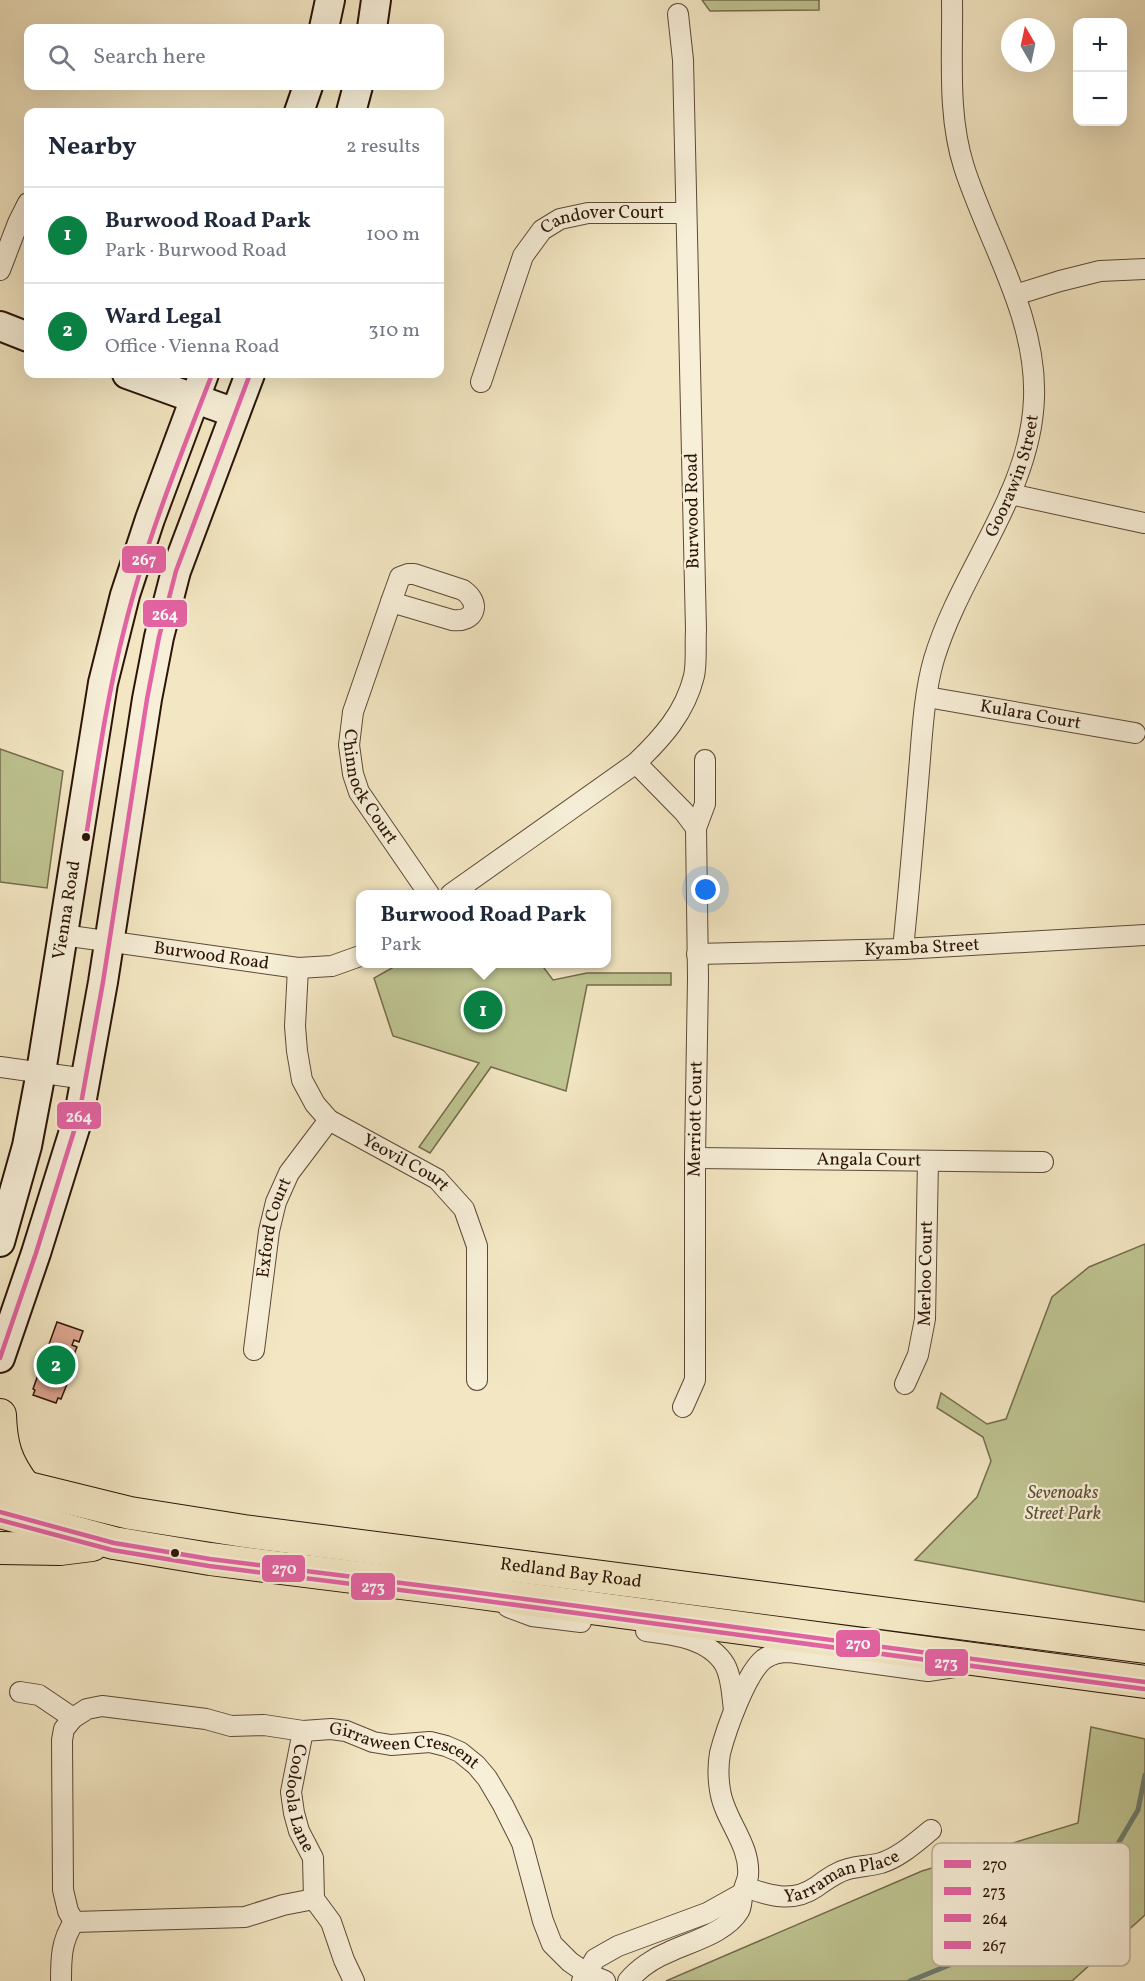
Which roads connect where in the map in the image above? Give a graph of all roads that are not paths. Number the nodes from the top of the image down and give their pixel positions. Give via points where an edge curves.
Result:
1 (330, 0) edge
2 (376, 0) edge
3 (952, 0) edge
4 (678, 14) dead end
5 (325, 24) edge
6 (373, 24) edge
7 (307, 90) edge
8 (357, 90) edge
9 (300, 108) edge
10 (352, 108) edge
11 (24, 211) edge
12 (686, 213) junction
13 (1145, 269) edge
14 (0, 270) edge
15 (1015, 295) junction
16 (0, 327) edge
17 (24, 336) edge
18 (151, 378) edge
19 (248, 378) edge
20 (481, 382) dead end
21 (199, 386) edge
22 (235, 413) junction
23 (1010, 494) junction
24 (1144, 522) edge
25 (391, 602) dead end
26 (927, 698) junction
27 (1135, 733) dead end
28 (705, 760) dead end
29 (636, 763) junction
30 (696, 828) junction
31 (426, 890) edge
32 (457, 890) edge
33 (63, 935) junction
34 (1145, 935) edge
35 (110, 942) junction
36 (903, 949) junction
37 (698, 954) junction
38 (356, 957) edge
39 (298, 969) junction
40 (0, 1067) edge
41 (41, 1072) junction
42 (86, 1079) junction
43 (329, 1120) junction
44 (695, 1158) junction
45 (928, 1161) junction
46 (1042, 1162) dead end
47 (0, 1242) edge
48 (254, 1350) dead end
49 (0, 1358) edge
50 (477, 1380) dead end
51 (905, 1384) dead end
52 (683, 1407) dead end
53 (0, 1415) edge
54 (13, 1484) edge
55 (0, 1512) edge
56 (114, 1543) junction
57 (0, 1548) edge
58 (465, 1591) junction
59 (1145, 1647) edge
60 (994, 1662) junction
61 (1145, 1682) edge
62 (20, 1692) dead end
63 (734, 1710) junction
64 (73, 1718) junction
65 (303, 1731) junction
66 (931, 1830) dead end
67 (744, 1890) junction
68 (314, 1899) junction
69 (74, 1922) junction
70 (584, 1977) edge
71 (61, 1981) edge
72 (354, 1981) edge
73 (605, 1981) edge
74 (628, 1981) edge

1 - 5 main road
2 - 6 main road
3 - 15 street, Goorawin Street via 956,133 964,167
4 - 12 street, Burwood Road via 683,60
7 - 9 main road
8 - 10 main road
11 - 14 street
12 - 20 street, Candover Court via 588,213 560,219 542,230 523,256
12 - 29 street, Burwood Road via 694,675 682,711
13 - 15 street via 1100,271
15 - 23 street, Goorawin Street via 1031,355 1034,396 1030,440
16 - 17 main road
18 - 21 main road
19 - 22 main road
21 - 22 main road
21 - 33 main road, Vienna Road via 132,573 103,684
22 - 35 main road via 176,571 159,637
23 - 24 street
23 - 26 street, Goorawin Street via 945,627 933,661
25 - 31 street, Chinnock Court via 353,712 349,745 359,792
26 - 27 street, Kulara Court
26 - 36 street, Goorawin Street
28 - 30 street, Merriott Court via 705,804
29 - 30 street
29 - 32 street, Burwood Road
30 - 37 street, Merriott Court
33 - 35 street, Burwood Road
33 - 41 main road, Vienna Road
34 - 36 street, Kyamba Street
35 - 39 street, Burwood Road
35 - 42 main road
36 - 37 street, Kyamba Street
37 - 44 street, Merriott Court
38 - 39 street, Burwood Road via 332,966
39 - 43 street, Yeovil Court via 296,1026 302,1080
40 - 41 street
41 - 42 street
41 - 47 main road, Vienna Road via 27,1146
42 - 49 main road via 58,1184
43 - 48 street, Exford Court via 289,1173 276,1202
43 - 50 street, Yeovil Court via 437,1179 464,1209 477,1246
44 - 45 street, Angala Court
44 - 52 street, Merriott Court via 696,1380
45 - 46 street, Angala Court
45 - 51 street, Merloo Court via 925,1319 918,1355
53 - 54 main road
54 - 59 main road, Redland Bay Road via 129,1513 243,1531
55 - 56 main road, Redland Bay Road
56 - 57 main road via 60,1549
56 - 58 main road, Redland Bay Road
58 - 60 main road, Redland Bay Road
58 - 63 street via 532,1616 690,1639 707,1647 724,1663
60 - 61 main road, Redland Bay Road
60 - 63 street via 928,1671 775,1653 755,1668
62 - 64 street via 39,1695
63 - 67 street via 718,1772 725,1811 745,1853 748,1877
64 - 65 street, Girraween Crescent via 102,1706 206,1719 231,1726 264,1725
64 - 69 street via 64,1729 62,1740 63,1890
65 - 68 street, Cooloola Lane via 291,1792 299,1831 314,1858
65 - 70 street, Girraween Crescent via 346,1731 391,1745 430,1742 460,1752 476,1765 504,1805 522,1843 552,1944
66 - 67 street, Yarraman Place via 881,1863 848,1869 795,1897
67 - 70 street via 698,1917 618,1946 595,1959
67 - 74 street via 740,1909 732,1920 660,1956
68 - 69 street via 245,1917
68 - 72 street via 331,1922
69 - 71 street via 62,1950
70 - 73 street, Girraween Crescent

